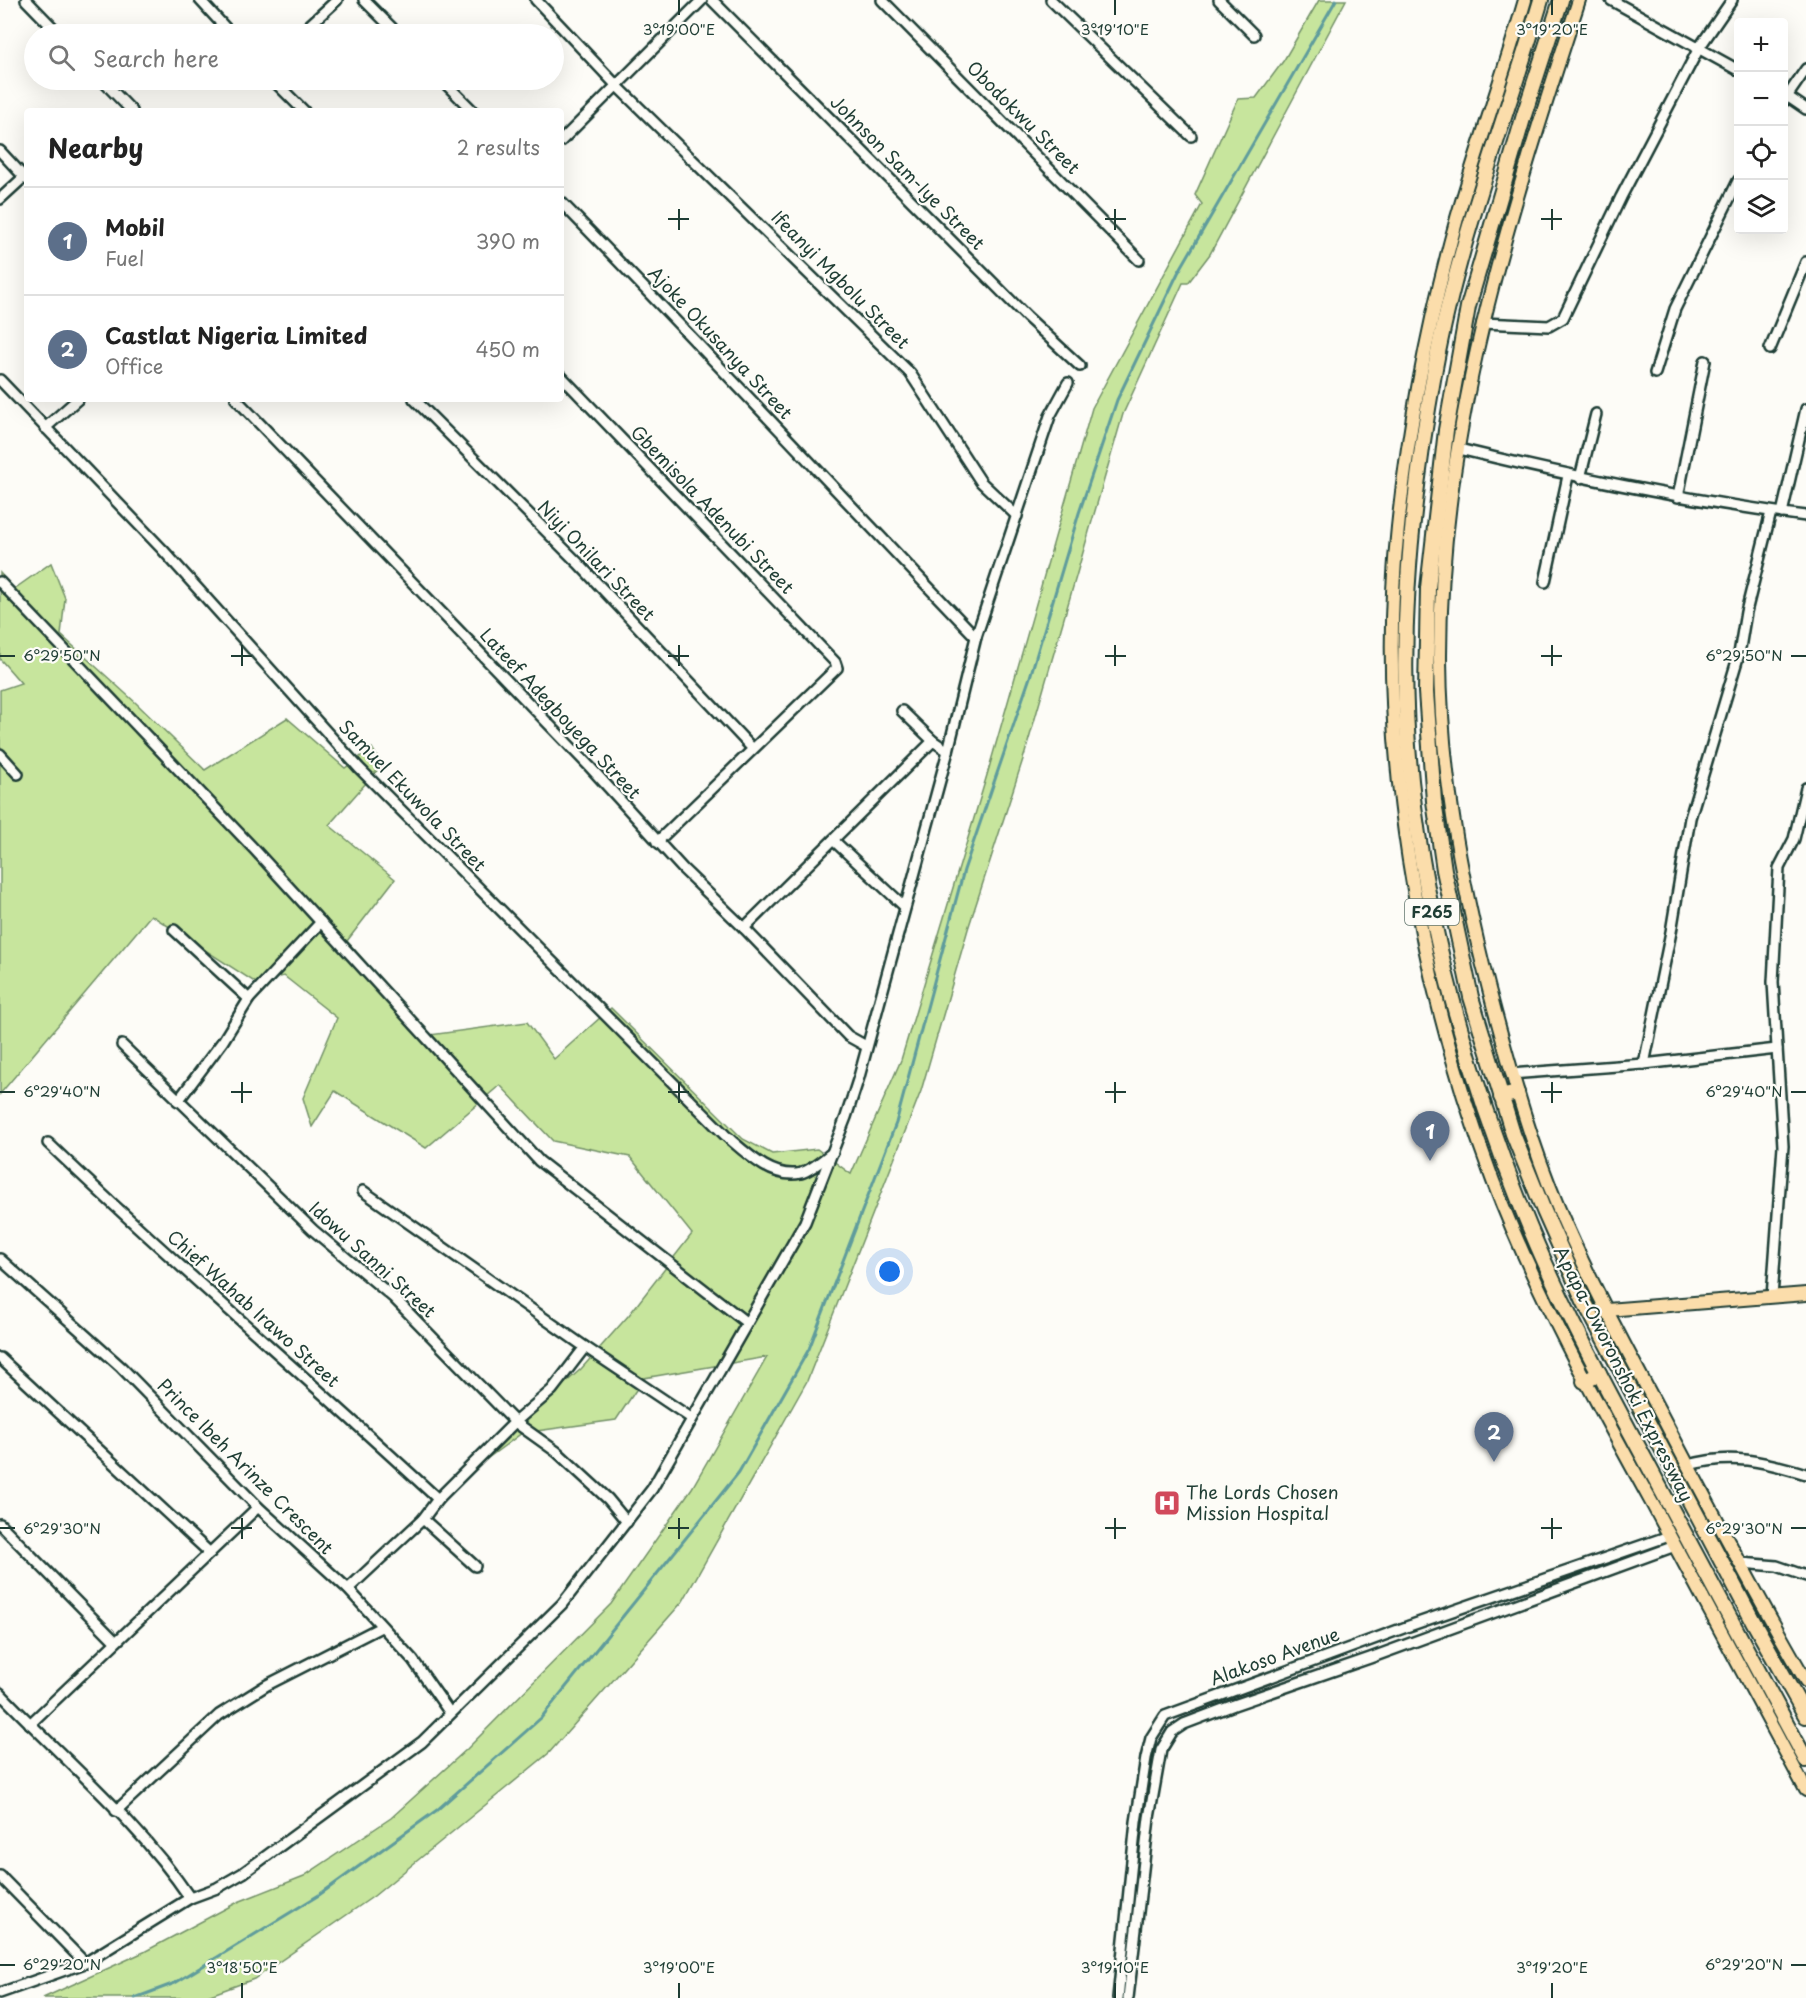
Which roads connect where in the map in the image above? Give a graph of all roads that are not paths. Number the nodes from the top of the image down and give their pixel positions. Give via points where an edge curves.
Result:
1 (200, 0) edge
2 (337, 0) edge
3 (364, 0) edge
4 (537, 0) edge
5 (702, 0) edge
6 (712, 0) edge
7 (882, 0) edge
8 (1051, 0) edge
9 (1219, 0) edge
10 (1525, 0) edge
11 (1541, 0) edge
12 (1561, 0) edge
13 (1579, 0) edge
14 (1611, 0) edge
15 (1732, 0) edge
16 (32, 2) edge
17 (51, 24) edge
18 (222, 24) edge
19 (311, 24) edge
20 (388, 24) edge
21 (559, 24) edge
22 (564, 29) edge
23 (1254, 35) dead end
24 (1699, 48) junction
25 (1734, 68) edge
26 (1806, 69) edge
27 (617, 86) junction
28 (112, 90) edge
29 (283, 90) edge
30 (452, 90) edge
31 (1788, 93) edge
32 (1788, 99) edge
33 (129, 108) edge
34 (301, 108) edge
35 (470, 108) edge
36 (1806, 109) edge
37 (1191, 136) dead end
38 (564, 138) edge
39 (0, 151) edge
40 (24, 176) edge
41 (24, 180) edge
42 (1734, 189) edge
43 (0, 199) edge
44 (564, 205) edge
45 (1139, 260) dead end
46 (1806, 262) edge
47 (1482, 323) junction
48 (1770, 349) dead end
49 (1705, 362) dead end
50 (1080, 366) dead end
51 (1655, 373) dead end
52 (564, 379) edge
53 (0, 380) edge
54 (1068, 383) dead end
55 (75, 402) edge
56 (239, 402) edge
57 (417, 402) edge
58 (1806, 409) edge
59 (1596, 414) dead end
60 (45, 428) junction
61 (1459, 449) junction
62 (1568, 476) junction
63 (1580, 478) junction
64 (1678, 497) junction
65 (1771, 512) junction
66 (1782, 513) junction
67 (1017, 516) junction
68 (1806, 516) edge
69 (0, 582) edge
70 (1545, 582) dead end
71 (976, 637) junction
72 (903, 711) dead end
73 (933, 741) junction
74 (752, 748) junction
75 (948, 751) junction
76 (0, 754) edge
77 (18, 774) dead end
78 (1806, 788) edge
79 (833, 840) junction
80 (657, 842) junction
81 (1419, 878) junction
82 (905, 907) junction
83 (321, 922) junction
84 (744, 928) junction
85 (174, 930) dead end
86 (249, 999) junction
87 (122, 1045) dead end
88 (866, 1046) junction
89 (1777, 1049) junction
90 (1644, 1064) junction
91 (1511, 1074) junction
92 (1517, 1093) junction
93 (1501, 1097) junction
94 (178, 1101) junction
95 (48, 1143) dead end
96 (832, 1152) junction
97 (363, 1191) dead end
98 (0, 1258) edge
99 (1806, 1294) edge
100 (1772, 1297) junction
101 (1607, 1310) junction
102 (747, 1323) junction
103 (585, 1347) junction
104 (0, 1358) edge
105 (1599, 1373) junction
106 (1584, 1381) junction
107 (691, 1418) junction
108 (515, 1422) junction
109 (1688, 1465) junction
110 (1806, 1474) edge
111 (438, 1498) junction
112 (258, 1507) junction
113 (423, 1519) junction
114 (627, 1522) junction
115 (0, 1524) edge
116 (1672, 1541) junction
117 (210, 1553) junction
118 (1741, 1563) junction
119 (475, 1566) dead end
120 (1806, 1576) edge
121 (348, 1589) junction
122 (381, 1627) junction
123 (115, 1641) junction
124 (1806, 1681) edge
125 (0, 1693) edge
126 (450, 1713) junction
127 (1806, 1716) edge
128 (30, 1724) junction
129 (1806, 1760) edge
130 (1806, 1790) edge
131 (116, 1811) junction
132 (0, 1876) edge
133 (190, 1898) junction
134 (86, 1963) junction
135 (0, 1993) edge
136 (1118, 1998) edge
137 (1128, 1998) edge

1 - 18 street
2 - 19 street
3 - 20 street
4 - 21 street, Ifeanyi Mgbolu Street
5 - 27 street
6 - 50 street, Johnson Sam-Iye Street
7 - 45 street, Obodokwu Street
8 - 37 street
9 - 23 street
10 - 81 main road, Apapa-Oworonshoki Expressway via 1456,223 1429,331 1398,526 1391,685 1399,784
11 - 81 highway, Apapa-Oworonshoki Expressway / F265 via 1450,302 1436,363 1415,504 1405,666
12 - 93 highway, Apapa-Oworonshoki Expressway / F265 via 1468,307 1446,429 1428,588 1426,692 1434,801 1471,997
13 - 47 main road, Apapa-Oworonshoki Expressway via 1507,225
14 - 24 street
15 - 24 street
16 - 17 street
22 - 27 street, Ifeanyi Mgbolu Street
24 - 25 street
24 - 47 street via 1621,196 1563,318 1549,326
26 - 31 street
27 - 38 street
27 - 67 street, Ifeanyi Mgbolu Street via 910,373 981,482
28 - 33 street
29 - 34 street
30 - 35 street
32 - 36 street
39 - 40 street
41 - 43 street
42 - 51 street via 1675,309
44 - 71 street, Ajoke Okusanya Street
46 - 48 street
47 - 61 main road, Apapa-Oworonshoki Expressway
49 - 64 street
52 - 74 street, Gbemisola Adenubi Street via 835,662 837,668
53 - 60 street, Samuel Ekuwola Street
54 - 67 street via 1050,416
55 - 60 street
56 - 80 street, Lateef Adegboyega Street
57 - 74 street, Niyi Onilari Street via 578,563
58 - 66 street
59 - 63 street
60 - 96 street, Samuel Ekuwola Street via 162,549 359,768 725,1134 753,1159 790,1173 802,1173
61 - 62 street
61 - 91 main road, Apapa-Oworonshoki Expressway via 1444,578 1440,656 1449,796 1479,957
62 - 63 street
62 - 70 street
63 - 64 street
64 - 65 street
65 - 66 street
65 - 90 street via 1739,654 1690,818
66 - 68 street
67 - 71 street
69 - 83 street
71 - 75 street
72 - 73 street
73 - 75 street
73 - 79 street
74 - 80 street
75 - 82 street
76 - 77 street
78 - 89 street via 1794,839 1779,868 1773,982
79 - 82 street
79 - 84 street
80 - 84 street, Lateef Adegboyega Street
81 - 105 highway, Apapa-Oworonshoki Expressway / F265 via 1480,1095 1502,1156 1525,1216
81 - 106 main road, Apapa-Oworonshoki Expressway via 1444,1023 1490,1171
82 - 88 street
83 - 86 street
83 - 102 street via 539,1161
84 - 88 street, Lateef Adegboyega Street via 848,1036
85 - 86 street
86 - 94 street
87 - 94 street, Idowu Sanni Street
88 - 96 street
89 - 90 street
89 - 100 street via 1783,1146
90 - 91 street
91 - 92 main road, Apapa-Oworonshoki Expressway
92 - 93 highway
92 - 101 main road, Apapa-Oworonshoki Expressway via 1558,1206
93 - 127 highway, Apapa-Oworonshoki Expressway / F265 via 1544,1211 1584,1301
94 - 108 street, Idowu Sanni Street via 313,1230 394,1298
95 - 111 street, Chief Wahab Irawo Street via 130,1222
96 - 102 street via 805,1222
97 - 103 street
98 - 112 street, Prince Ibeh Arinze Crescent via 121,1367
99 - 100 main road
100 - 101 main road
101 - 109 main road, Apapa-Oworonshoki Expressway
102 - 107 street
103 - 107 street
103 - 108 street via 552,1390
104 - 117 street
105 - 106 highway
105 - 129 highway, Apapa-Oworonshoki Expressway / F265
106 - 116 main road, Apapa-Oworonshoki Expressway
107 - 114 street via 674,1453
108 - 111 street
108 - 114 street, Idowu Sanni Street via 573,1467
109 - 110 street via 1741,1458
109 - 118 main road, Apapa-Oworonshoki Expressway
111 - 113 street
112 - 117 street
112 - 121 street, Prince Ibeh Arinze Crescent
113 - 119 street
113 - 121 street
114 - 126 street via 537,1631
115 - 123 street
116 - 130 main road, Apapa-Oworonshoki Expressway
116 - 136 street, Alakoso Avenue via 1409,1626 1165,1716 1151,1738 1146,1758
116 - 137 street, Alakoso Avenue via 1370,1658 1184,1724 1172,1732 1161,1750 1149,1818
117 - 123 street
118 - 120 street via 1777,1566
118 - 124 main road, Apapa-Oworonshoki Expressway
121 - 122 street, Prince Ibeh Arinze Crescent
122 - 126 street, Prince Ibeh Arinze Crescent via 413,1660
122 - 131 street via 267,1685 219,1715
123 - 128 street
125 - 128 street
126 - 133 street via 422,1742 243,1873
128 - 131 street
131 - 133 street via 165,1862
132 - 134 street
133 - 134 street
134 - 135 street

